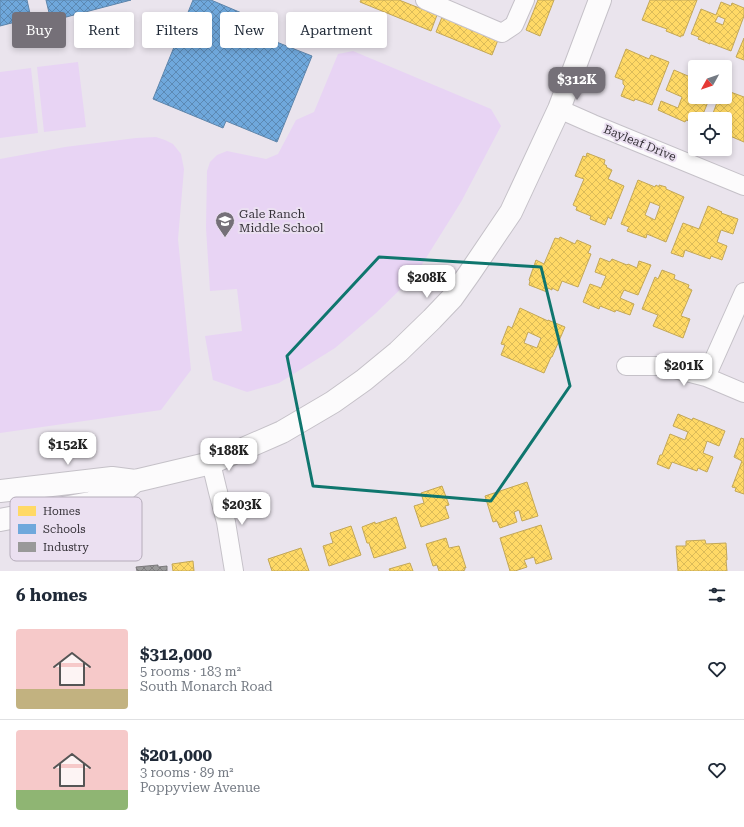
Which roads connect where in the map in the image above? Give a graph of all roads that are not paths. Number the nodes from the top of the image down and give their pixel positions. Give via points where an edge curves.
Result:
1 (425, 0) edge
2 (525, 0) edge
3 (600, 0) edge
4 (559, 109) junction
5 (744, 186) edge
6 (744, 292) edge
7 (626, 366) dead end
8 (706, 377) junction
9 (744, 393) edge
10 (211, 463) junction
11 (135, 481) junction
12 (0, 491) edge
13 (116, 497) edge
14 (10, 518) edge
15 (0, 520) edge
16 (234, 571) edge

1 - 2 street via 502,33 514,25
3 - 4 street
4 - 5 street, Bayleaf Drive
4 - 10 street via 511,212 452,298 432,319 398,352 333,402 282,432
6 - 8 street
7 - 8 street via 663,366
8 - 9 street
10 - 11 street
10 - 16 street via 226,522
11 - 12 street via 112,478
11 - 13 street
14 - 15 street

